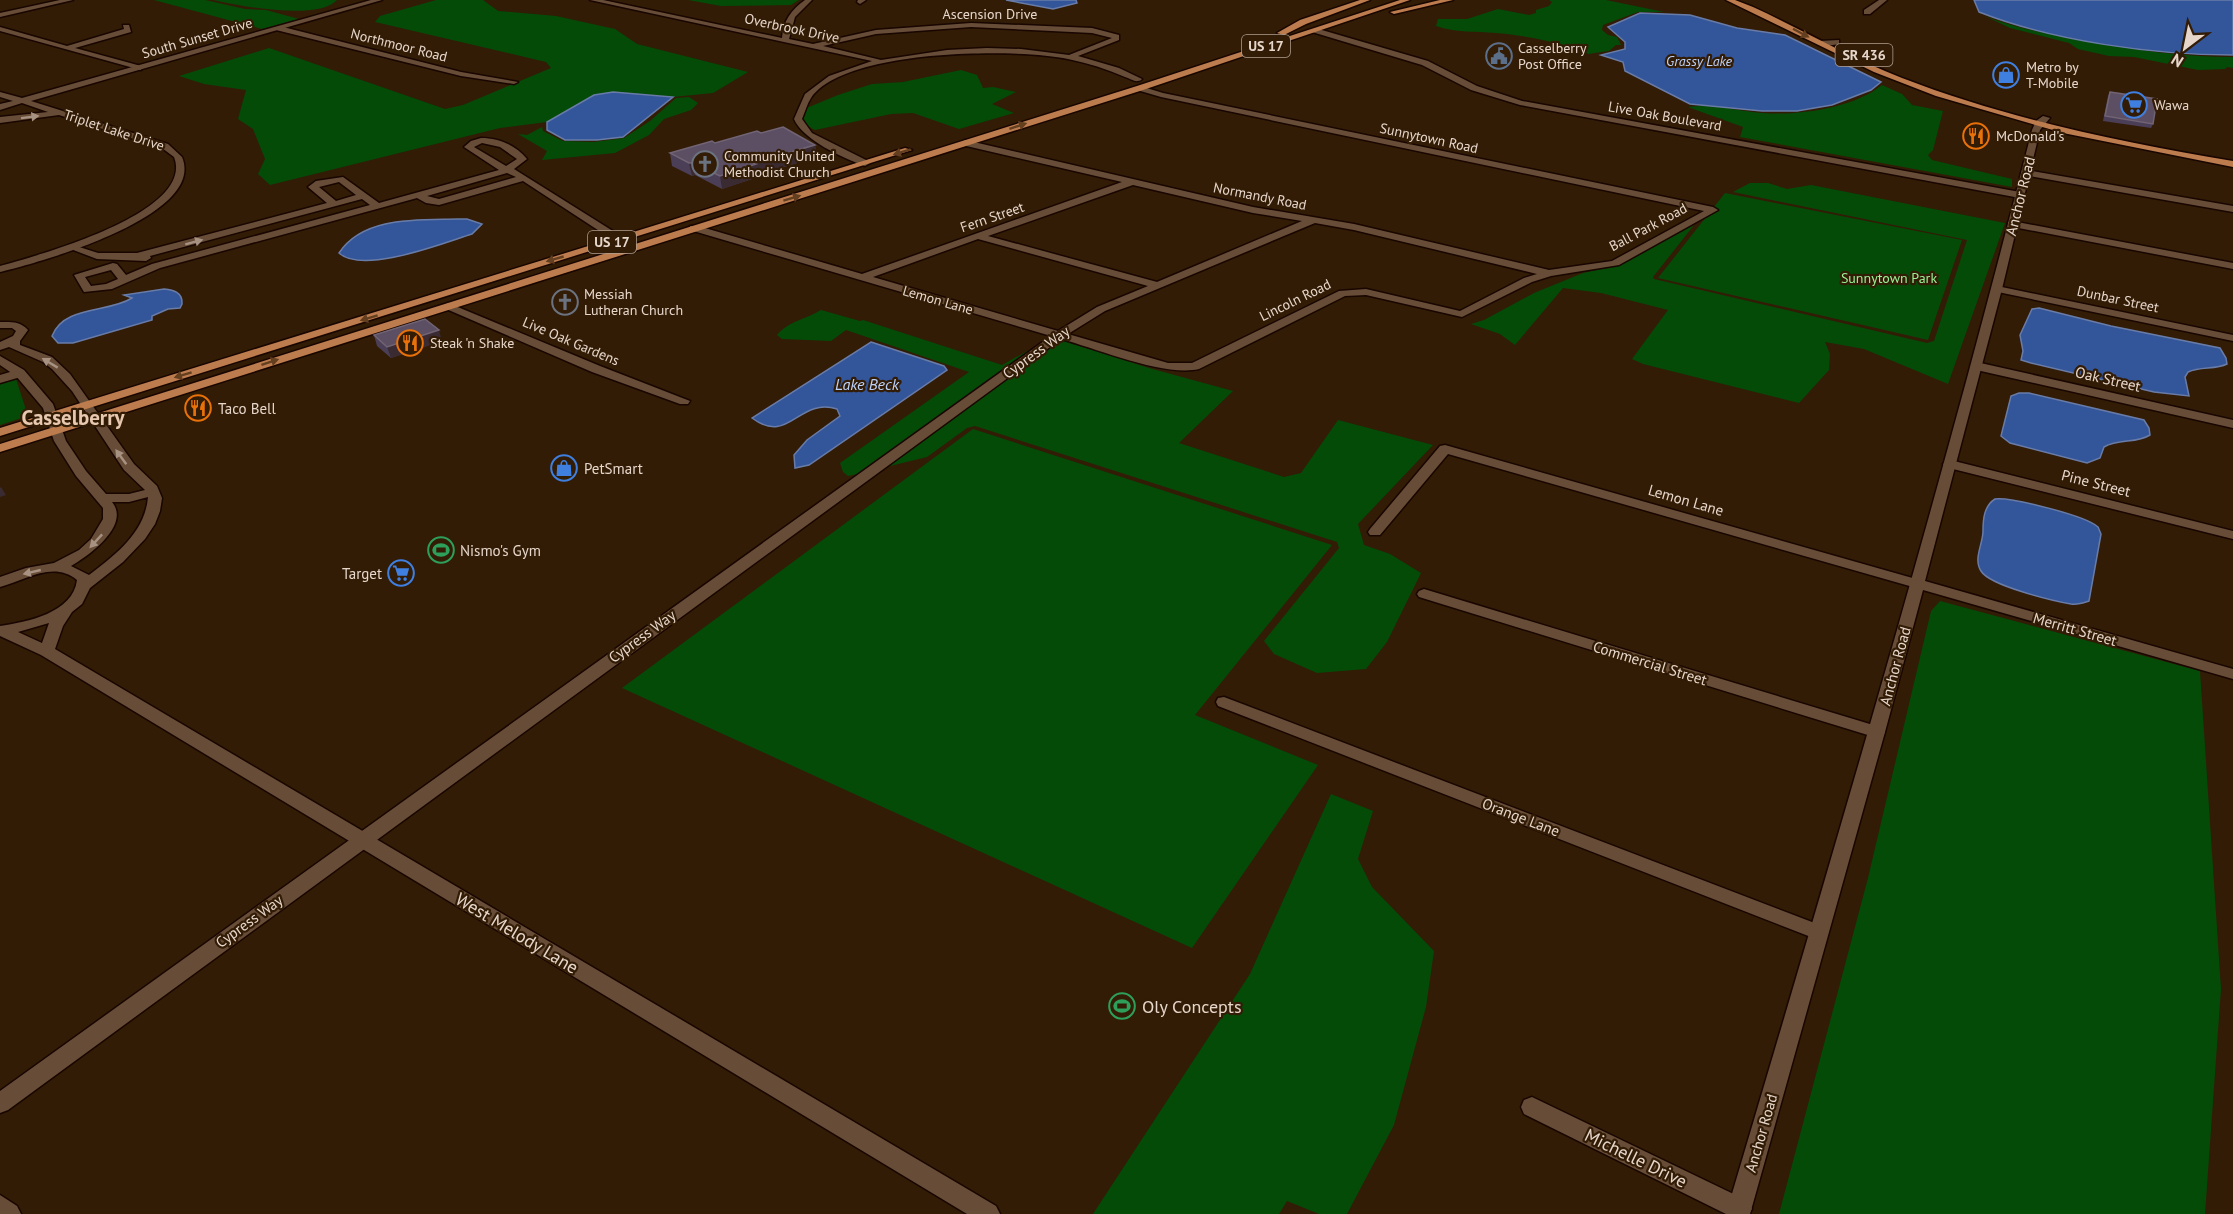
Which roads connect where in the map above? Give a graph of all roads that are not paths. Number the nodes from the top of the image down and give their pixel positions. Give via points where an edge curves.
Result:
1 (70, 0) edge
2 (379, 0) edge
3 (593, 0) edge
4 (809, 0) edge
5 (1367, 0) edge
6 (1393, 0) edge
7 (1407, 0) edge
8 (1450, 0) edge
9 (1729, 0) edge
10 (1752, 0) edge
11 (1884, 0) edge
12 (1867, 12) dead end
13 (0, 15) edge
14 (1346, 20) junction
15 (126, 27) dead end
16 (279, 28) junction
17 (0, 29) edge
18 (1315, 30) junction
19 (1278, 34) junction
20 (785, 40) junction
21 (1836, 42) junction
22 (1820, 43) junction
23 (815, 46) junction
24 (67, 48) junction
25 (1072, 56) junction
26 (880, 61) junction
27 (138, 68) junction
28 (514, 82) dead end
29 (1139, 83) junction
30 (0, 94) edge
31 (22, 101) junction
32 (0, 107) edge
33 (59, 112) junction
34 (0, 120) edge
35 (2043, 121) junction
36 (989, 125) junction
37 (965, 143) junction
38 (2233, 157) edge
39 (865, 163) junction
40 (2230, 163) edge
41 (507, 170) junction
42 (2026, 173) junction
43 (524, 178) junction
44 (845, 181) junction
45 (1132, 182) junction
46 (783, 189) junction
47 (418, 195) junction
48 (2020, 195) junction
49 (364, 196) junction
50 (334, 204) junction
51 (377, 206) junction
52 (2233, 209) edge
53 (1713, 210) joint
54 (1314, 220) junction
55 (2012, 224) junction
56 (664, 226) junction
57 (694, 228) junction
58 (976, 236) junction
59 (599, 246) junction
60 (73, 248) junction
61 (137, 256) junction
62 (2233, 266) edge
63 (153, 267) junction
64 (572, 267) junction
65 (0, 269) edge
66 (1550, 273) junction
67 (862, 278) junction
68 (124, 279) dead end
69 (488, 280) junction
70 (1158, 285) junction
71 (1996, 289) junction
72 (447, 306) junction
73 (1462, 314) joint
74 (1, 324) edge
75 (1060, 335) junction
76 (2233, 338) edge
77 (14, 340) junction
78 (0, 347) edge
79 (0, 360) edge
80 (1976, 366) junction
81 (1183, 368) joint
82 (20, 373) junction
83 (0, 379) edge
84 (684, 401) dead end
85 (86, 405) junction
86 (52, 416) junction
87 (94, 418) junction
88 (2233, 424) edge
89 (56, 430) junction
90 (0, 432) edge
91 (0, 448) edge
92 (1950, 464) junction
93 (153, 492) junction
94 (104, 498) junction
95 (1375, 532) dead end
96 (2233, 535) edge
97 (56, 568) junction
98 (2, 581) edge
99 (1918, 584) junction
100 (85, 585) junction
101 (1424, 594) dead end
102 (68, 607) junction
103 (0, 631) edge
104 (47, 651) junction
105 (2233, 674) edge
106 (1224, 702) dead end
107 (1877, 732) junction
108 (361, 840) junction
109 (1818, 932) junction
110 (0, 1103) edge
111 (1532, 1107) dead end
112 (0, 1206) edge
113 (1739, 1211) edge
114 (9, 1214) edge
115 (988, 1214) edge

1 - 13 street
2 - 16 street, South Sunset Drive
3 - 20 street, Overbrook Drive
4 - 20 street via 792,14
5 - 19 main road
6 - 19 main road, US 17
7 - 14 main road, US 17
8 - 14 main road
9 -> 22 main road, SR 436
10 - 21 main road, SR 436
11 - 12 street
14 - 18 main road, US 17
15 - 24 street via 128,30 119,34
16 - 27 street, South Sunset Drive
16 - 28 street, Northmoor Road via 461,74
17 - 24 street
18 - 29 main road, US 17
18 - 48 street, Live Oak Boulevard via 1425,63 1474,88 1520,103
19 - 29 main road, US 17 via 1156,73
20 - 23 street, Overbrook Drive
21 - 22 street
21 - 35 main road, SR 436 via 1916,77
22 - 35 main road, SR 436 via 1899,79 1969,104
23 - 25 street, Ascension Drive via 906,30 980,25 1073,29 1116,37
23 - 26 street, Overbrook Drive
24 - 27 street
25 - 26 street, Sunnytown Road via 974,49
25 - 29 street, Sunnytown Road
26 - 39 street via 818,85 804,100 798,115 809,135
27 - 31 street, South Sunset Drive
29 - 36 main road, US 17
37 -> 29 main road, US 17
29 - 53 street, Sunnytown Road via 1161,95
30 - 31 street, Triplet Lake Drive
31 - 32 street, South Sunset Drive
31 - 33 street, Triplet Lake Drive
34 -> 33 street
33 - 60 street, Triplet Lake Drive via 168,147 179,156 182,165 174,186 150,209
35 - 38 main road, SR 436
35 - 40 main road, SR 436 via 2107,140
35 - 42 street, Anchor Road
36 - 37 main road
36 -> 39 main road, US 17
37 - 44 main road, US 17
37 - 45 street, Normandy Road
39 - 44 main road
39 - 46 main road, US 17
41 - 41 street via 493,164 468,146 495,141 522,158
41 - 43 street
41 - 47 street
42 - 48 street, Anchor Road
42 - 52 street
43 - 47 street via 439,202
43 - 59 street via 612,235
57 -> 44 main road, US 17
45 - 54 street, Normandy Road
45 - 58 street, Fern Street
46 - 56 main road, US 17
46 - 57 main road
47 - 51 street
48 - 55 street, Anchor Road
49 - 50 street
49 - 50 street via 338,179 313,187
49 - 51 street
61 -> 50 street
51 - 63 street
53 - 66 street, Ball Park Road via 1615,263
54 - 66 street, Normandy Road
54 - 70 street, Cypress Way
55 - 62 street
55 - 71 street, Anchor Road
56 - 59 main road, US 17
56 - 64 main road via 656,236 595,255
57 - 64 main road, US 17
57 - 67 street, Lemon Lane
58 - 67 street, Fern Street
58 - 70 street
59 -> 69 main road, US 17
60 - 61 street via 97,256
60 - 65 street, Triplet Lake Drive
61 - 63 street via 145,257
63 - 68 street
64 - 72 main road, US 17
66 - 73 street, Ball Park Road
67 - 75 street, Lemon Lane
69 - 72 main road
69 -> 85 main road, US 17
70 - 75 street, Cypress Way via 1101,309
71 - 76 street, Dunbar Street
71 - 80 street, Anchor Road
72 - 84 street, Live Oak Gardens via 596,369
87 -> 72 main road, US 17
73 - 81 street, Lincoln Road via 1366,292 1343,293 1195,366
74 - 77 street via 22,330
75 - 81 street, Lemon Lane
75 - 108 street, Cypress Way
77 - 78 street
85 -> 77 street via 56,366 15,347
79 - 82 street
80 - 88 street, Oak Street
80 - 92 street, Anchor Road
82 - 83 street
82 - 86 street
85 - 86 main road, US 17
85 - 87 street
86 - 89 street
86 - 90 main road, US 17
87 - 89 main road, US 17
93 -> 87 street via 131,471
89 - 91 main road, US 17
89 - 94 street via 81,473
92 - 96 street, Pine Street
92 - 99 street, Anchor Road
93 - 94 street via 129,498
93 - 100 street via 150,521 133,545
94 -> 97 street via 110,508 106,530 84,553
95 - 99 street, Lemon Lane via 1445,448
97 -> 98 street
97 - 100 street via 74,571
99 - 105 street, Merritt Street
99 - 107 street, Anchor Road
100 - 102 street
101 - 107 street, Commercial Street
102 - 103 street via 29,626
102 - 104 street via 55,626
103 - 104 street, West Melody Lane
104 - 108 street, West Melody Lane
106 - 109 street, Orange Lane
107 - 109 street, Anchor Road
108 - 110 street, Cypress Way
108 - 115 street, West Melody Lane
109 - 113 street, Anchor Road
111 - 113 street, Michelle Drive
112 - 114 street

